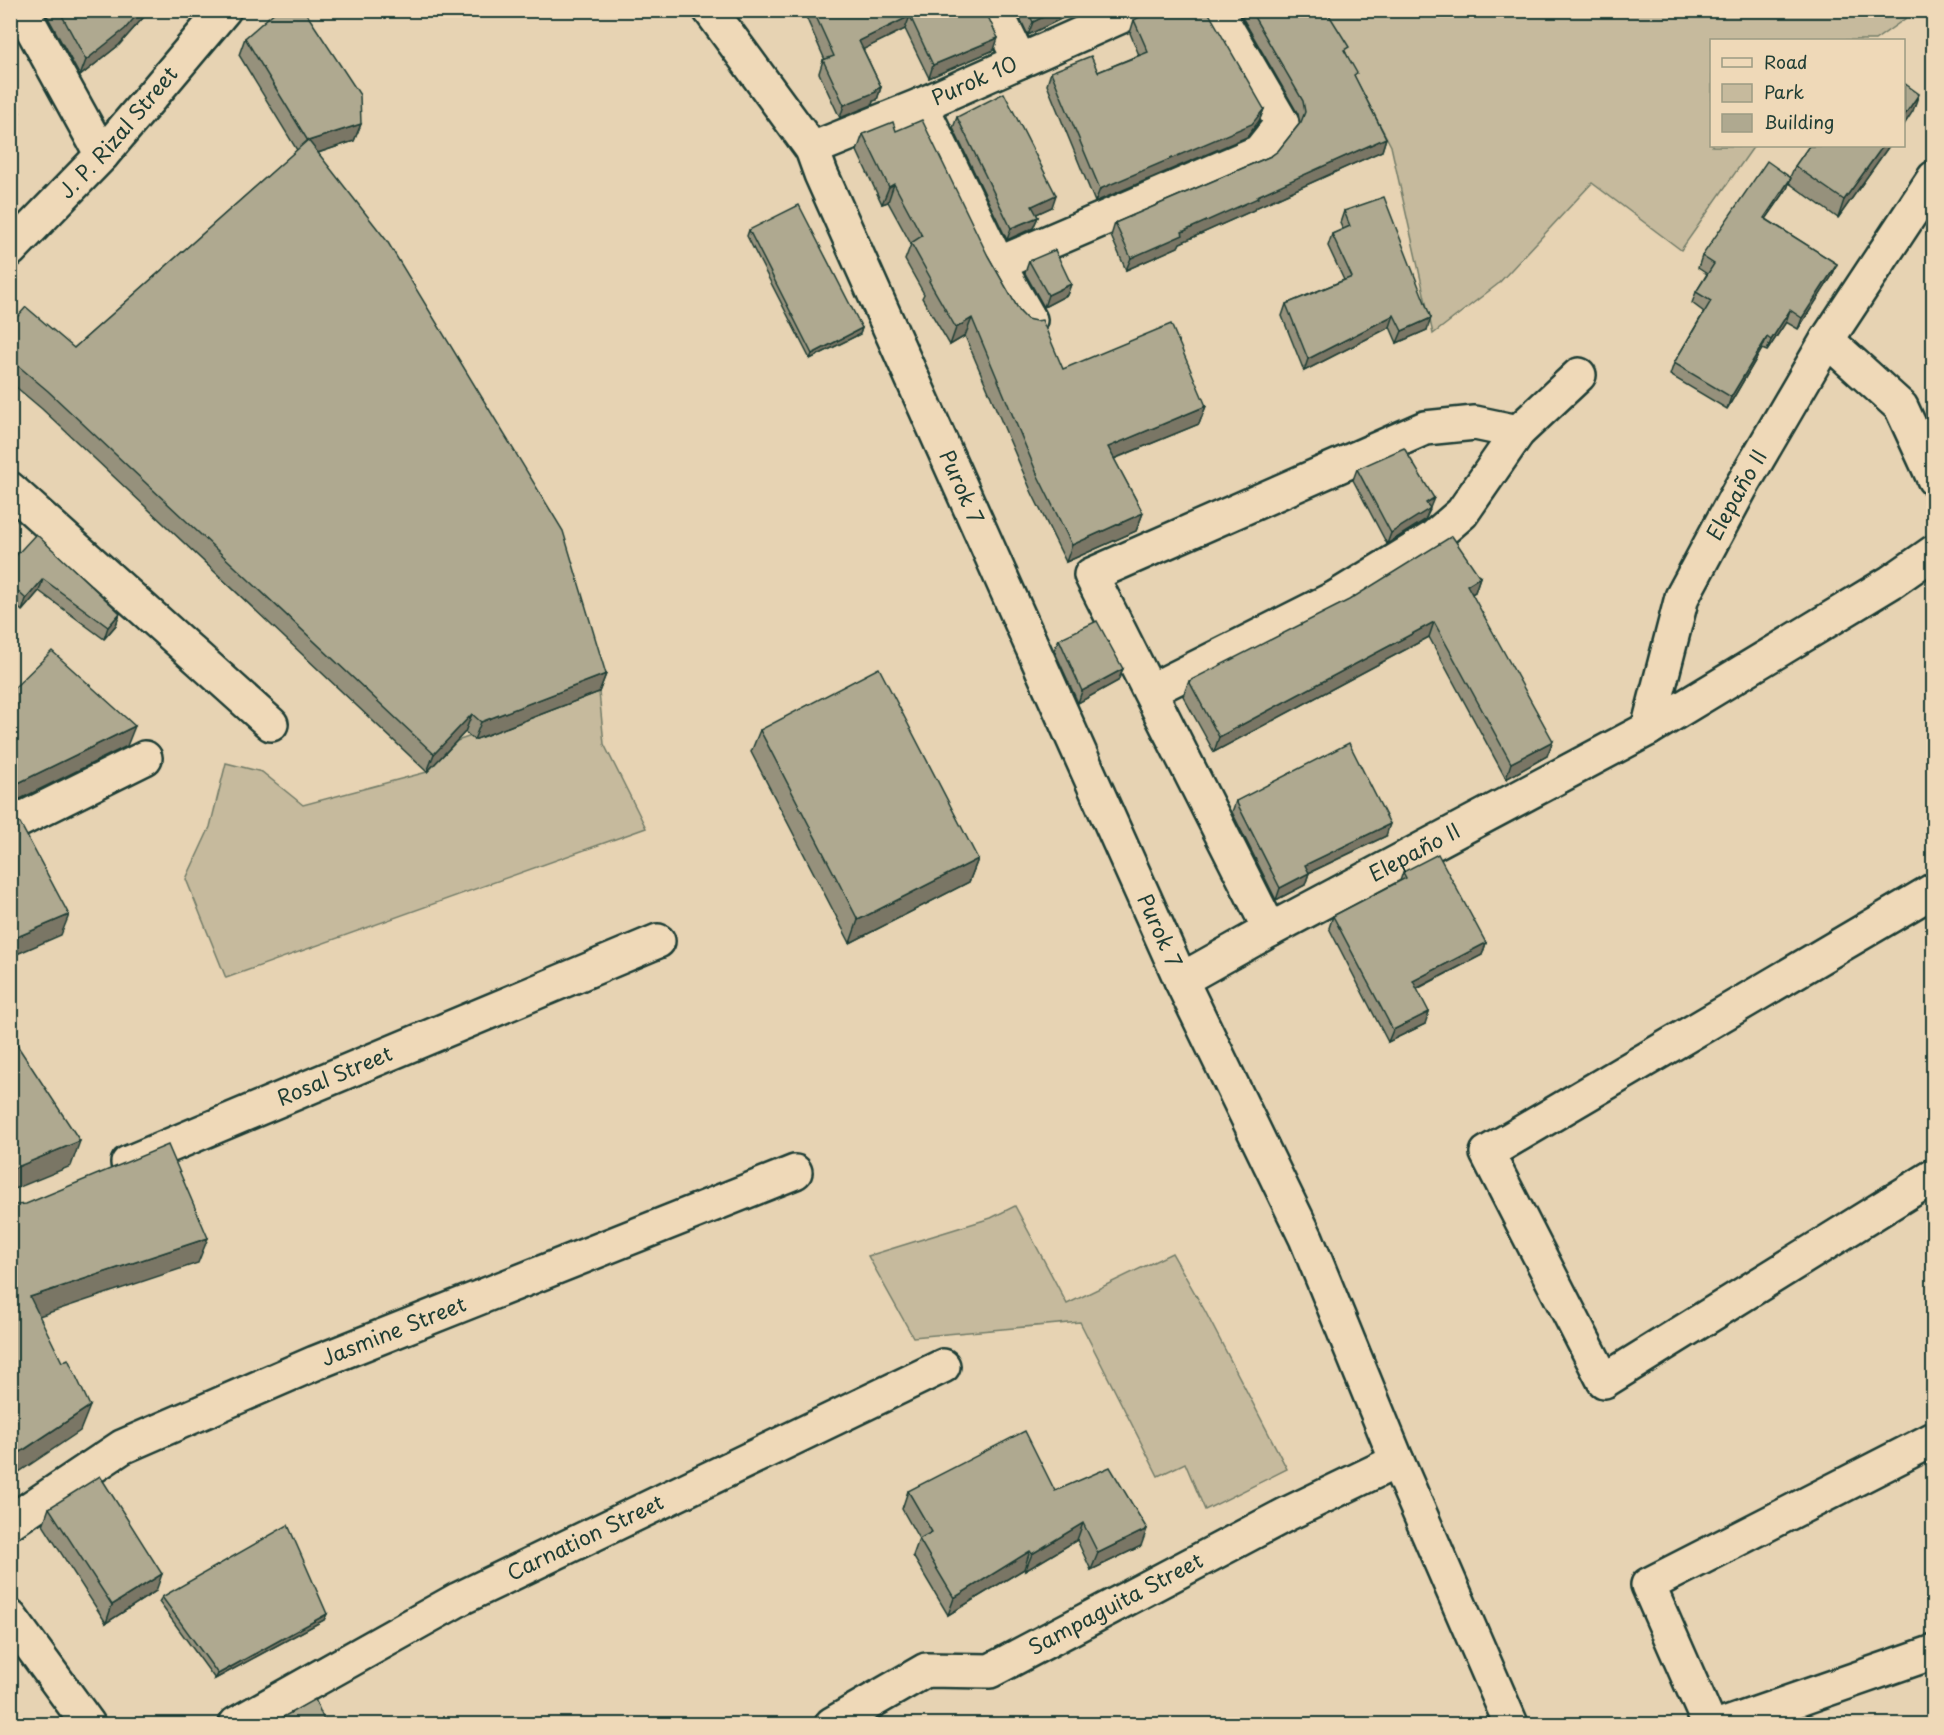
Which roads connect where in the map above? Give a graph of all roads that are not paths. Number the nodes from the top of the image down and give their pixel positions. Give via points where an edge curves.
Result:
1 (22, 10) edge
2 (224, 10) edge
3 (710, 10) edge
4 (995, 10) edge
5 (1135, 10) edge
6 (1216, 10) edge
7 (1020, 61) junction
8 (921, 105) junction
9 (812, 149) junction
10 (102, 155) junction
11 (1934, 178) edge
12 (10, 250) edge
13 (998, 264) junction
14 (1030, 320) edge
15 (1827, 340) junction
16 (1579, 375) dead end
17 (1518, 432) junction
18 (1934, 480) edge
19 (10, 489) edge
20 (1934, 552) edge
21 (1150, 691) junction
22 (271, 724) dead end
23 (1648, 729) junction
24 (145, 758) dead end
25 (10, 825) edge
26 (1934, 890) edge
27 (1270, 930) junction
28 (658, 941) dead end
29 (1180, 980) junction
30 (795, 1172) dead end
31 (98, 1175) edge
32 (1934, 1176) edge
33 (943, 1366) dead end
34 (1934, 1439) edge
35 (1397, 1461) junction
36 (10, 1522) edge
37 (10, 1617) edge
38 (1934, 1652) edge
39 (88, 1725) edge
40 (236, 1725) edge
41 (832, 1725) edge
42 (1510, 1725) edge
43 (1709, 1725) edge
44 (1727, 1725) edge

1 - 10 street
2 - 10 street, J. P. Rizal Street
3 - 9 street, Purok 7
4 - 7 street
5 - 7 street, Purok 10
6 - 13 street via 1282,123 1259,152
7 - 8 street, Purok 10
8 - 9 street, Purok 10
8 - 13 street
9 - 29 street, Purok 7
10 - 12 street, J. P. Rizal Street
11 - 15 street, Elepaño II
13 - 14 street
15 - 18 street via 1901,407
15 - 23 street, Elepaño II via 1682,597
16 - 17 street
17 - 21 street via 1462,513 1433,538 1335,598
17 - 21 street via 1475,423 1425,428 1091,576
19 - 22 street
20 - 23 street, Elepaño II
21 - 27 street
23 - 27 street, Elepaño II
24 - 25 street
26 - 32 street via 1487,1153 1604,1381
27 - 29 street, Elepaño II
28 - 31 street, Rosal Street
29 - 35 street, Purok 7 via 1306,1238
30 - 36 street, Jasmine Street via 315,1363 122,1447
33 - 40 street, Carnation Street via 459,1599
34 - 43 street via 1648,1585
35 - 41 street, Sampaguita Street via 1287,1514 990,1671 926,1670
35 - 42 street, Purok 7
37 - 39 street
38 - 44 street

